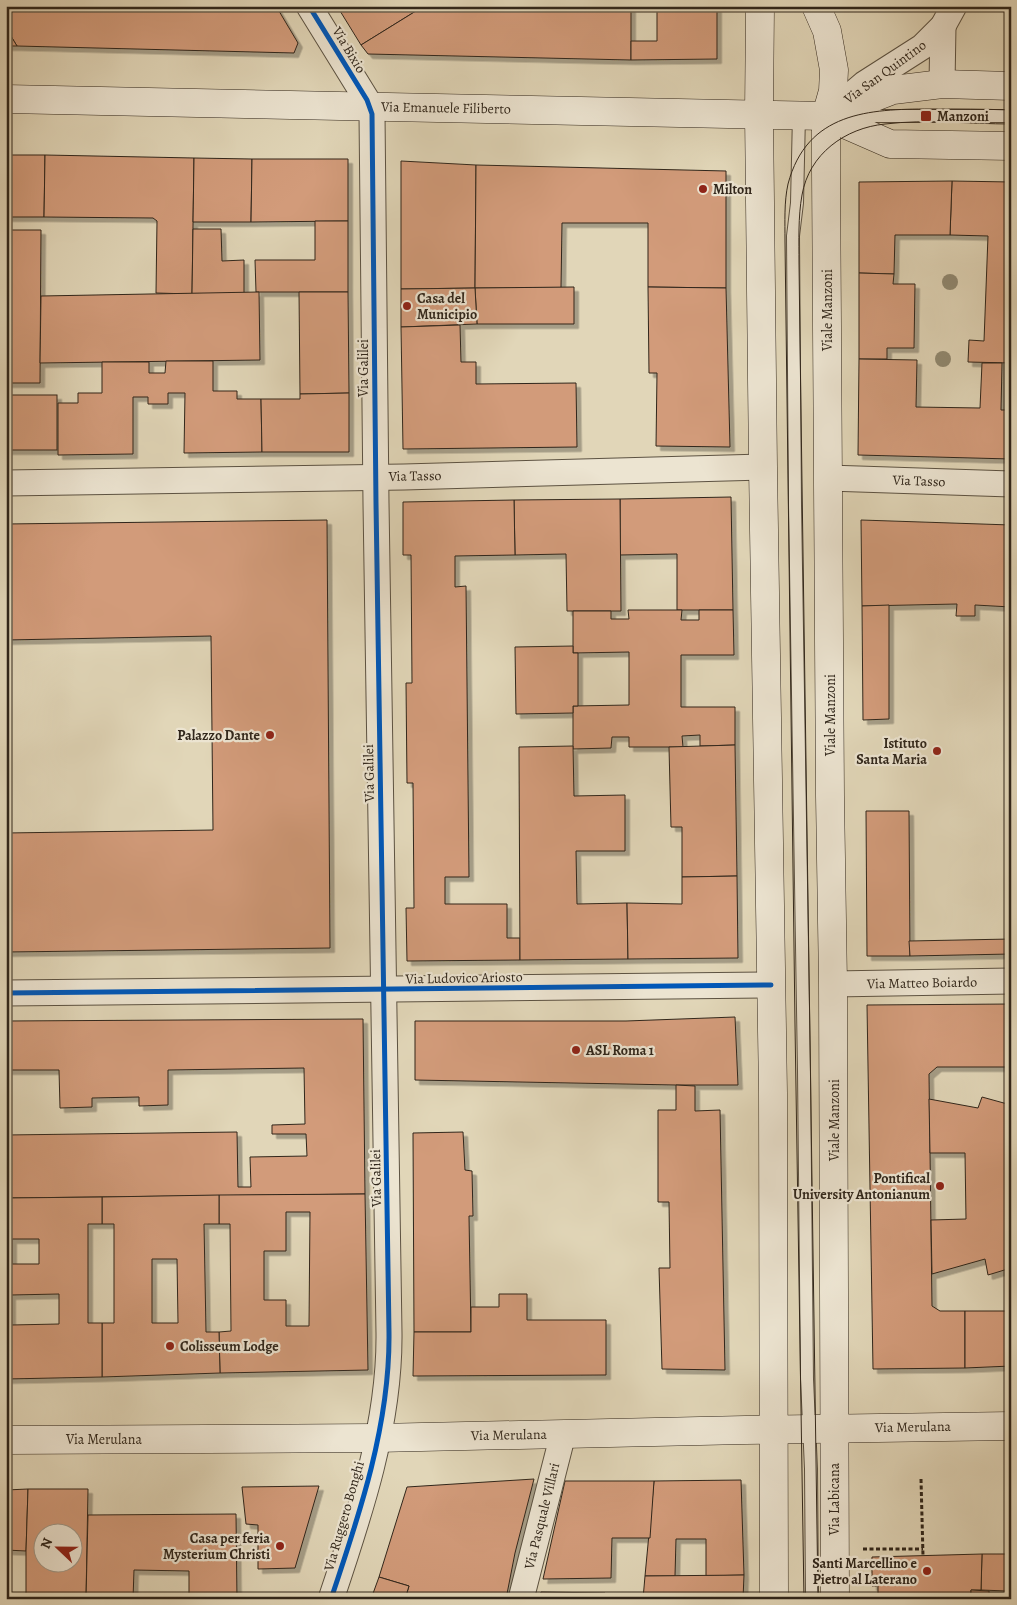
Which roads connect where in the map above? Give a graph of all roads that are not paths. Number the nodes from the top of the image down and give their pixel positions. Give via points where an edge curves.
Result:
1 (309, 6) edge
2 (760, 6) edge
3 (816, 6) edge
4 (948, 16) edge
5 (942, 84) junction
6 (1011, 86) edge
7 (6, 99) edge
8 (370, 106) junction
9 (759, 114) junction
10 (798, 115) junction
11 (826, 116) junction
12 (1011, 116) edge
13 (1011, 146) edge
14 (763, 467) junction
15 (376, 476) junction
16 (828, 478) junction
17 (6, 483) edge
18 (1011, 484) edge
19 (1011, 981) edge
20 (833, 984) junction
21 (771, 985) junction
22 (384, 990) junction
23 (6, 993) edge
24 (1011, 1426) edge
25 (821, 1429) junction
26 (773, 1430) junction
27 (562, 1434) junction
28 (377, 1438) junction
29 (6, 1440) edge
30 (331, 1599) edge
31 (521, 1599) edge
32 (774, 1599) edge
33 (812, 1599) edge
34 (835, 1599) edge

1 - 8 street, Via Bixio
2 - 9 main road
3 - 11 main road, Viale Manzoni via 827,31 834,70 833,91
4 - 5 street, Via San Quintino
4 - 11 street, Via San Quintino via 922,47 864,84
5 - 6 main road, Via Emanuele Filiberto
5 - 11 main road, Via Emanuele Filiberto via 892,90
7 - 8 main road, Via Emanuele Filiberto
8 - 9 main road, Via Emanuele Filiberto
8 - 15 street, Via Galilei
9 - 10 main road, Via Emanuele Filiberto
9 - 14 main road
10 - 11 main road, Via Emanuele Filiberto
10 - 25 lane, Viale Manzoni via 797,203 793,236 794,496
11 - 12 lane, Via Emanuele Filiberto
11 - 13 main road, Via Emanuele Filiberto via 890,144
11 - 16 main road, Viale Manzoni
14 - 15 street, Via Tasso
14 - 21 main road
15 - 17 street, Via Tasso
15 - 22 street, Via Galilei
16 - 18 street, Via Tasso
16 - 20 main road, Viale Manzoni
19 - 20 street, Via Matteo Boiardo
20 - 25 main road, Viale Manzoni
21 - 22 street, Via Ludovico Ariosto
21 - 26 main road
22 - 23 street, Via Ludovico Ariosto
22 - 28 street, Via Galilei via 389,1357 386,1395
24 - 25 main road, Via Merulana
25 - 26 main road, Via Merulana
25 - 33 lane, Via Labicana via 811,1469
25 - 34 main road, Via Labicana
26 - 27 main road, Via Merulana
26 - 32 main road
27 - 28 main road, Via Merulana
27 - 31 street, Via Pasquale Villari
28 - 29 main road, Via Merulana
28 - 30 street, Via Ruggero Bonghi

